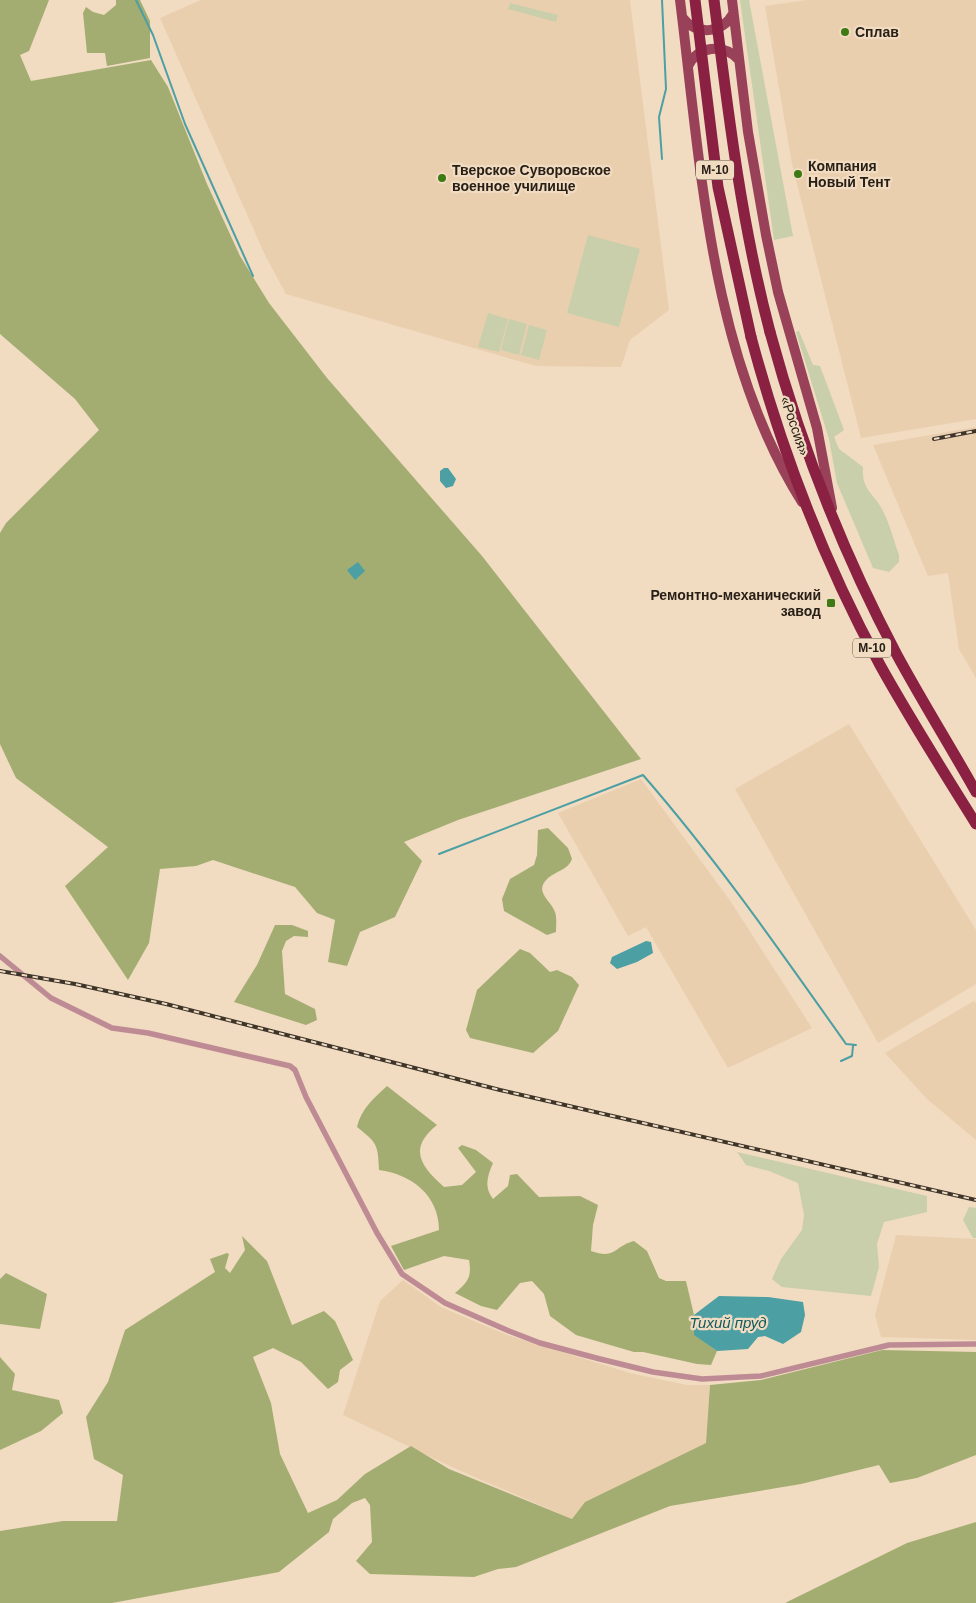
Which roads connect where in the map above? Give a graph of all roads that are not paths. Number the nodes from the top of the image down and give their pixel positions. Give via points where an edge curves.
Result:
1 (680, 0) edge
2 (695, 0) edge
3 (714, 0) edge
4 (732, 0) edge
5 (733, 14) junction
6 (682, 17) junction
7 (738, 59) junction
8 (688, 66) junction
9 (833, 516) junction
10 (815, 523) junction
11 (976, 792) edge
12 (976, 824) edge
13 (0, 956) edge
14 (976, 1344) edge

1 - 6 main road
2 - 10 highway, «Россия» / М-10, bridge via 718,187 751,337 768,396
3 - 9 highway, «Россия» / М-10, bridge via 747,238 770,332 799,427
4 - 5 main road
5 - 6 main road via 725,24 709,30 696,28
5 - 7 main road
6 - 8 main road
7 - 8 main road via 724,49 711,48 695,56
7 - 9 main road via 766,235 778,292 817,428
8 - 10 main road via 711,241 738,356 754,410 769,444
9 - 11 highway, «Россия» / М-10 via 897,654
10 - 12 highway, «Россия» / М-10 via 879,663
13 - 14 street via 51,998 112,1028 148,1033 290,1066 295,1070 377,1233 402,1274 445,1302 508,1331 600,1359 653,1372 702,1379 761,1376 888,1345

